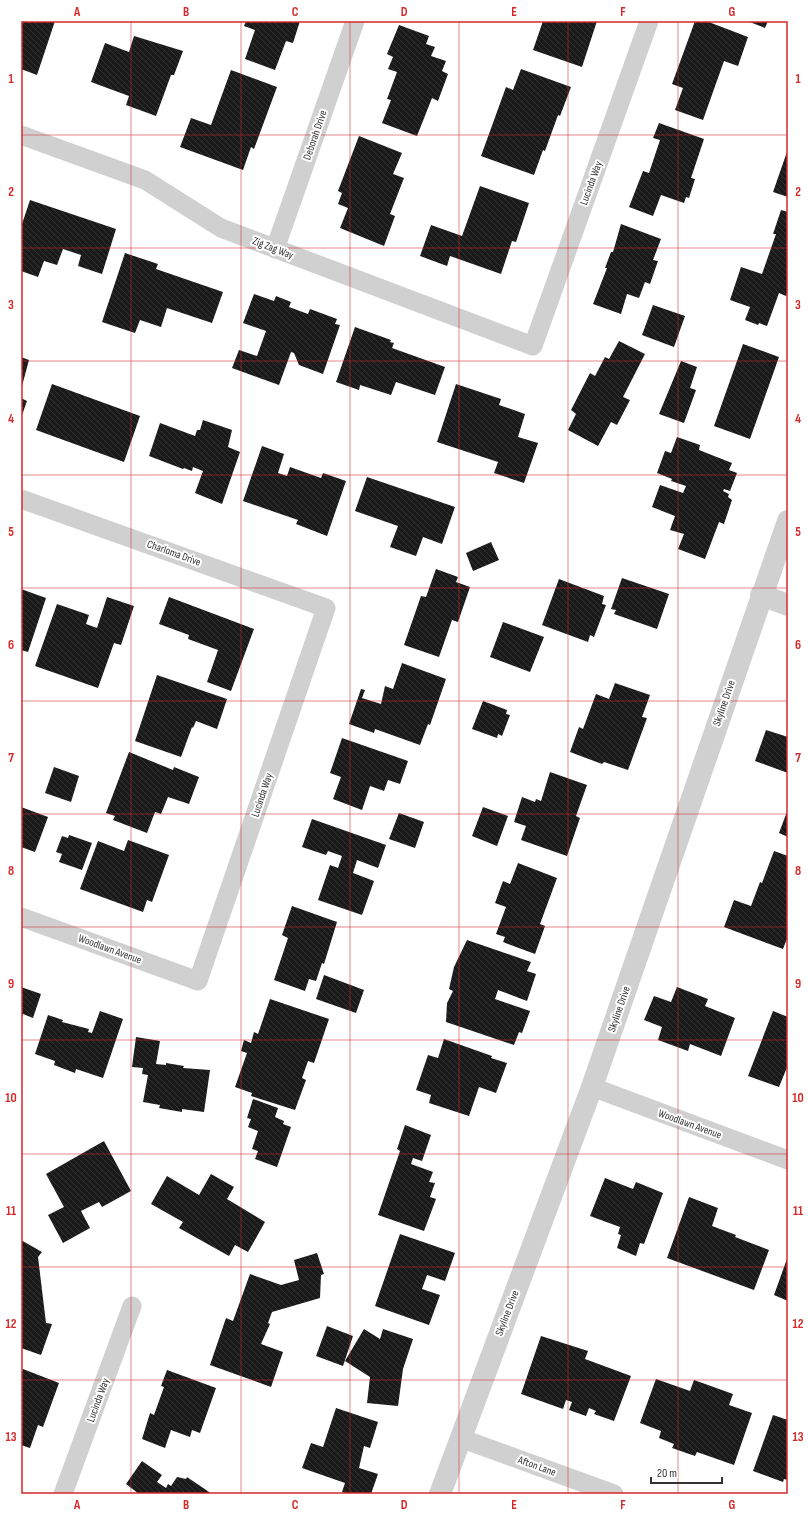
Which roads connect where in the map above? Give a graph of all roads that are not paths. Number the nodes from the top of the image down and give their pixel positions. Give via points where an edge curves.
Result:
1 (355, 21) edge
2 (649, 21) edge
3 (21, 135) edge
4 (275, 249) junction
5 (533, 346) joint
6 (21, 499) edge
7 (788, 521) edge
8 (762, 595) junction
9 (788, 605) edge
10 (326, 608) joint
11 (21, 917) edge
12 (198, 982) joint
13 (592, 1087) junction
14 (788, 1160) edge
15 (132, 1306) dead end
16 (460, 1438) junction
17 (63, 1494) edge
18 (440, 1494) edge
19 (614, 1494) edge

1 - 4 street, Deborah Drive
2 - 5 street, Lucinda Way
3 - 4 street, Zig Zag Way via 145,180 221,228
4 - 5 street, Zig Zag Way
6 - 10 street, Charloma Drive
7 - 8 street, Skyline Drive
8 - 9 street
8 - 13 street, Skyline Drive
10 - 12 street, Lucinda Way
11 - 12 street, Woodlawn Avenue
13 - 14 street, Woodlawn Avenue
13 - 16 street, Skyline Drive
15 - 17 street, Lucinda Way
16 - 18 street, Skyline Drive
16 - 19 street, Afton Lane

